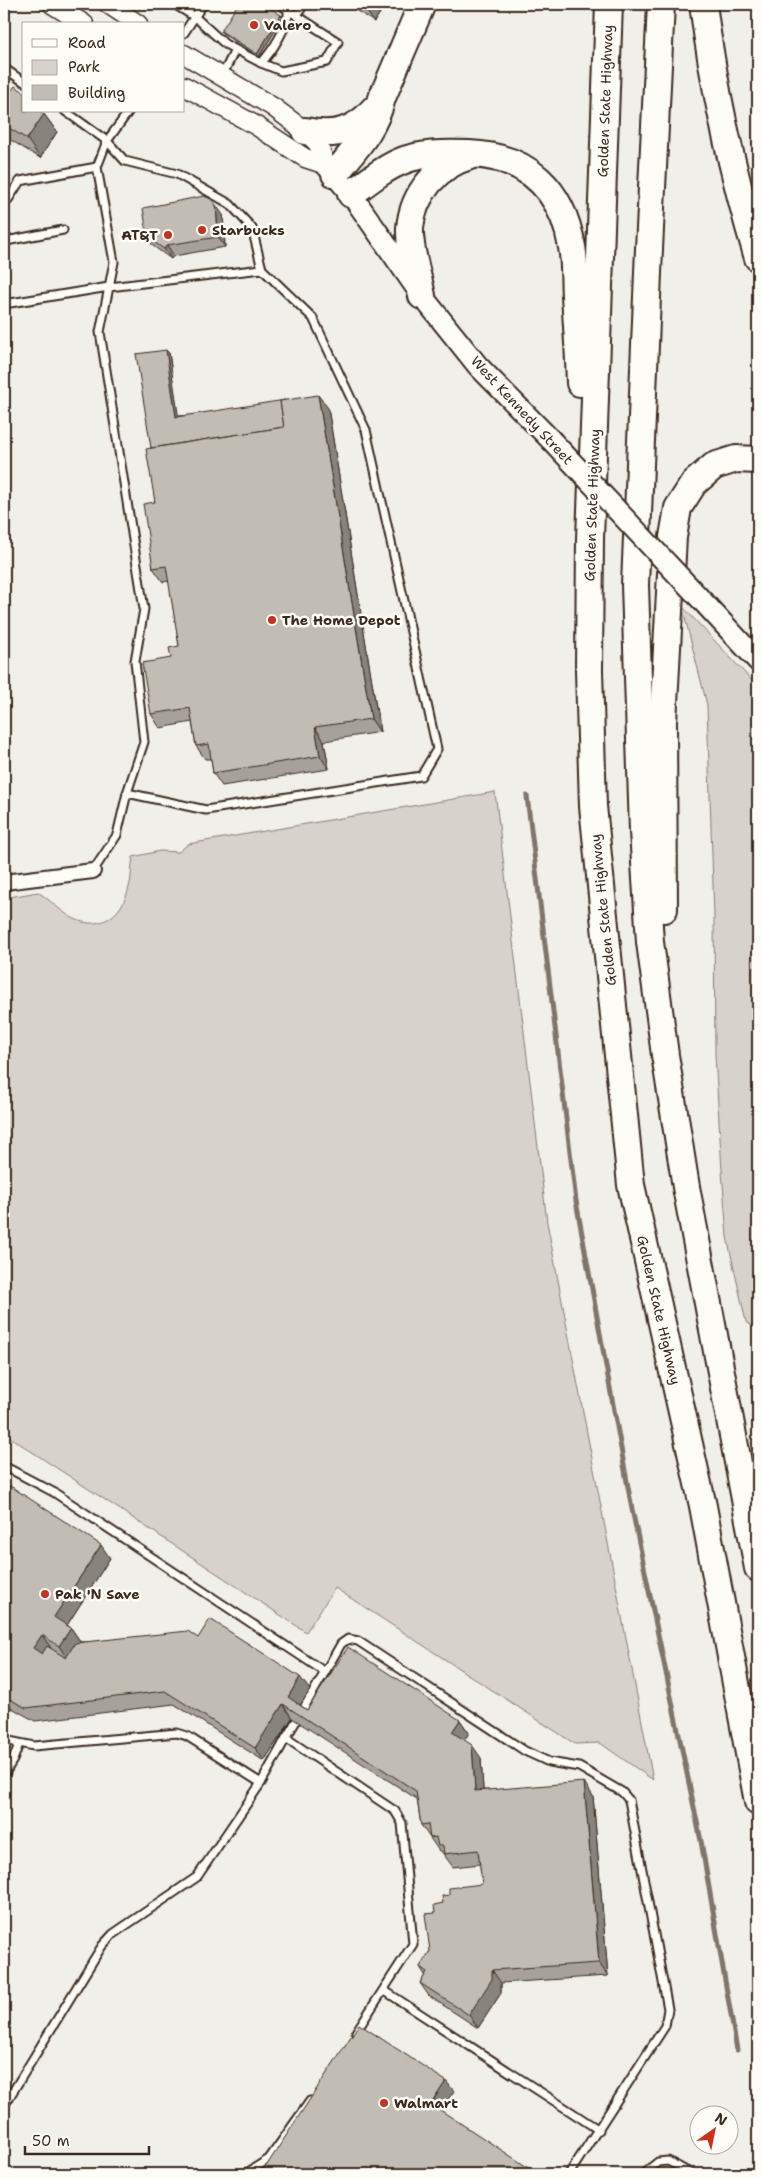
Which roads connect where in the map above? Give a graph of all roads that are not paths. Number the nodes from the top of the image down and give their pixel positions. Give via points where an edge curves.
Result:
1 (52, 4) edge
2 (108, 4) edge
3 (174, 4) edge
4 (203, 4) edge
5 (280, 4) edge
6 (304, 4) edge
7 (422, 4) edge
8 (608, 4) edge
9 (661, 4) edge
10 (703, 4) edge
11 (288, 10) junction
12 (297, 16) junction
13 (194, 17) junction
14 (81, 22) edge
15 (135, 22) edge
16 (185, 31) edge
17 (235, 50) junction
18 (185, 55) edge
19 (261, 63) junction
20 (4, 68) edge
21 (222, 77) junction
22 (22, 81) edge
23 (185, 87) edge
24 (382, 98) junction
25 (66, 112) edge
26 (128, 112) edge
27 (305, 131) junction
28 (107, 141) junction
29 (475, 154) junction
30 (97, 167) junction
31 (330, 170) junction
32 (351, 194) junction
33 (4, 206) edge
34 (63, 230) dead end
35 (4, 236) edge
36 (758, 258) edge
37 (262, 269) junction
38 (109, 287) junction
39 (422, 296) junction
40 (4, 304) edge
41 (758, 460) edge
42 (590, 539) junction
43 (758, 661) edge
44 (127, 793) junction
45 (92, 871) joint
46 (4, 882) edge
47 (665, 1055) junction
48 (4, 1466) edge
49 (758, 1568) edge
50 (325, 1672) junction
51 (4, 1738) edge
52 (286, 1738) junction
53 (19, 1744) junction
54 (4, 1775) edge
55 (261, 1783) junction
56 (758, 1802) edge
57 (385, 1990) junction
58 (353, 2037) edge
59 (314, 2094) edge
60 (4, 2106) edge
61 (599, 2130) junction
62 (245, 2174) edge
63 (569, 2174) edge
64 (643, 2174) edge
65 (692, 2174) edge

1 - 14 street
2 - 15 street
3 - 13 lane
4 - 13 lane
5 - 11 lane
6 - 12 lane
7 - 24 highway
8 - 42 highway, Golden State Highway
9 - 47 highway via 635,585 650,942
10 - 36 highway via 711,66
11 - 12 lane
11 - 19 lane via 289,17
12 - 19 lane via 338,42 327,62 281,71
13 - 16 lane
13 - 17 lane
17 - 19 lane
17 - 21 lane
18 - 21 street, West Kennedy Street
20 - 22 lane
21 - 27 street, West Kennedy Street via 273,107
23 - 31 street, West Kennedy Street
24 - 27 highway via 364,121 350,130 322,135
24 - 31 highway via 369,132
25 - 28 lane
26 - 28 lane
27 - 31 street, West Kennedy Street via 318,144
28 - 30 lane
28 - 37 lane via 125,161 177,174 230,204 252,228
29 - 32 highway via 438,153 401,160 383,169
29 - 39 highway via 457,159 434,177 421,192 414,210 410,228
29 - 42 highway via 510,160 529,171 545,185 567,225 572,248
30 - 33 lane via 20,181
30 - 38 lane via 114,262
31 - 32 main road, West Kennedy Street
32 - 39 main road, West Kennedy Street
34 - 35 lane via 6,241
37 - 38 lane
37 - 44 lane via 313,318 366,430 437,750 421,776 206,810
38 - 40 lane
38 - 44 lane via 100,332 144,609 135,661 144,742
39 - 43 main road, West Kennedy Street, bridge via 478,366
41 - 47 highway via 736,459 714,466 694,483 678,508 672,537 663,722
42 - 56 highway, Golden State Highway via 593,806 631,1185 703,1506
44 - 45 lane via 117,835
45 - 46 street
47 - 49 highway via 686,1187
48 - 50 lane via 55,1493
50 - 52 lane
50 - 61 lane via 341,1644 348,1639 358,1641 526,1751 549,1762 579,1767 616,1788 629,1800 668,2018
51 - 53 lane
52 - 55 lane
52 - 57 lane via 395,1811 402,1823 413,1944
53 - 54 lane
53 - 55 lane via 34,1746 177,1733 187,1736
55 - 60 lane via 197,1877 113,1934 102,1946
57 - 58 lane
57 - 61 lane
59 - 62 lane via 269,2159
61 - 63 lane
64 - 65 lane via 658,2162 668,2160

